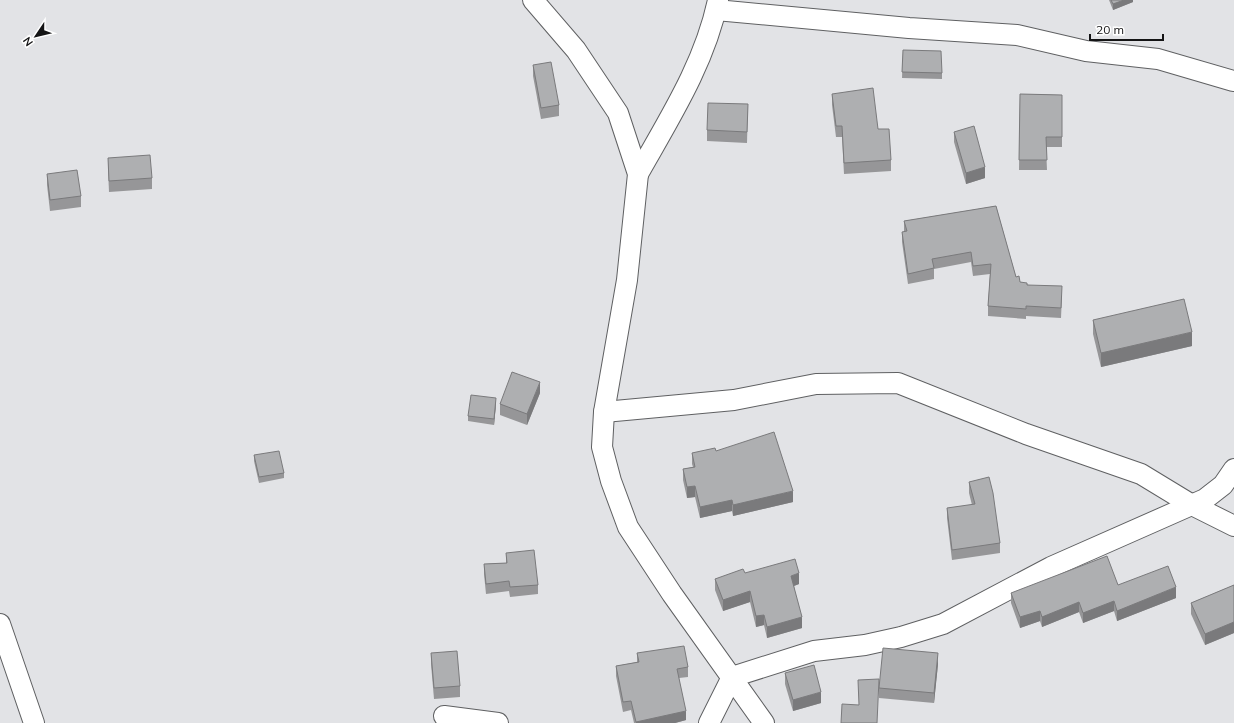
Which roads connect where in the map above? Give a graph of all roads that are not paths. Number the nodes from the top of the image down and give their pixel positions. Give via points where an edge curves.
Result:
1 (533, 0) edge
2 (717, 5) edge
3 (1232, 80) dead end
4 (638, 174) junction
5 (604, 412) junction
6 (1234, 469) edge
7 (1192, 505) junction
8 (1234, 526) edge
9 (0, 624) edge
10 (732, 677) junction
11 (444, 716) dead end
12 (34, 723) edge
13 (498, 723) edge
14 (709, 723) edge
15 (764, 723) edge

1 - 4 street via 576,50 618,112
2 - 3 street via 909,28 1017,35 1086,51 1158,59
2 - 4 street via 702,52 684,93
4 - 5 street via 627,280
5 - 7 street via 734,400 816,384 898,383 1026,434 1140,474
5 - 10 street via 602,447 610,481 628,527 672,594
6 - 7 street via 1223,485 1205,499
7 - 8 street
7 - 10 street via 1051,567 943,624 902,638 814,651
9 - 12 street
10 - 14 street
10 - 15 street
11 - 13 street

